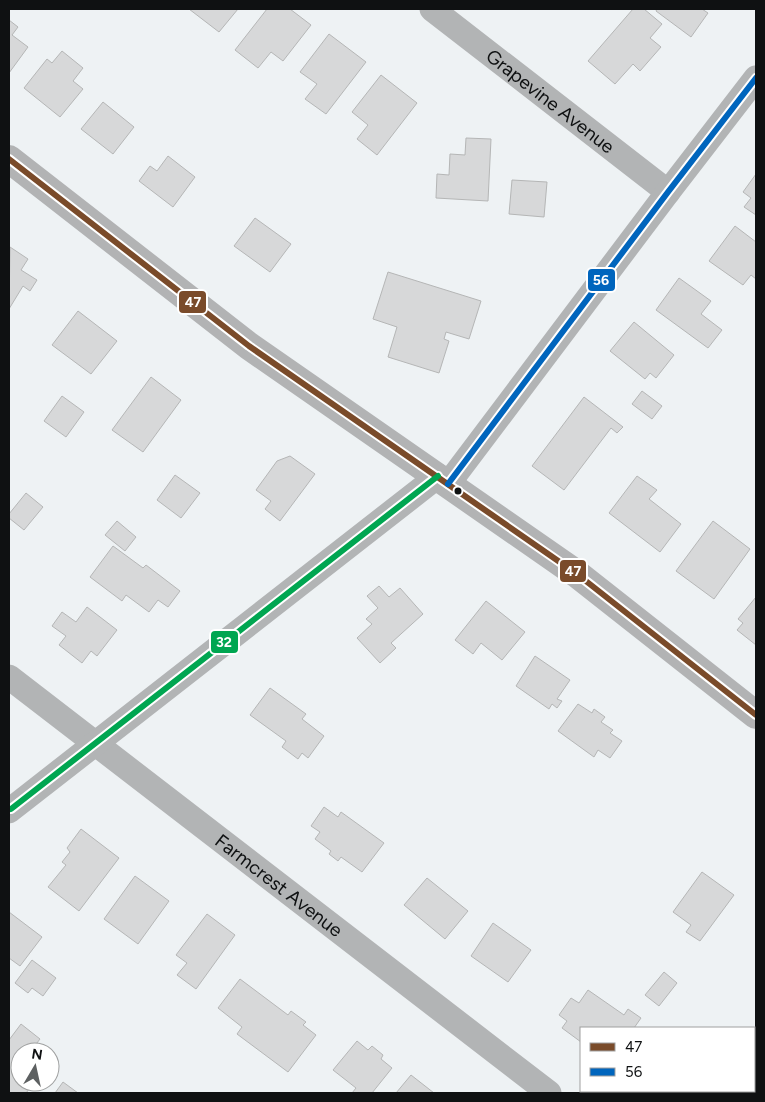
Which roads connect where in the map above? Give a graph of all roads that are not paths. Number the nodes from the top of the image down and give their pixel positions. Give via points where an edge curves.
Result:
1 (432, 9) edge
2 (756, 78) edge
3 (9, 159) edge
4 (668, 192) junction
5 (443, 480) junction
6 (9, 677) edge
7 (756, 715) edge
8 (96, 745) junction
9 (9, 811) edge
10 (549, 1093) edge

1 - 4 street, Grapevine Avenue
2 - 4 street
3 - 5 main road via 226,328
4 - 5 street
5 - 7 main road via 585,580
5 - 8 street
6 - 8 street, Farmcrest Avenue
8 - 9 street
8 - 10 street, Farmcrest Avenue

